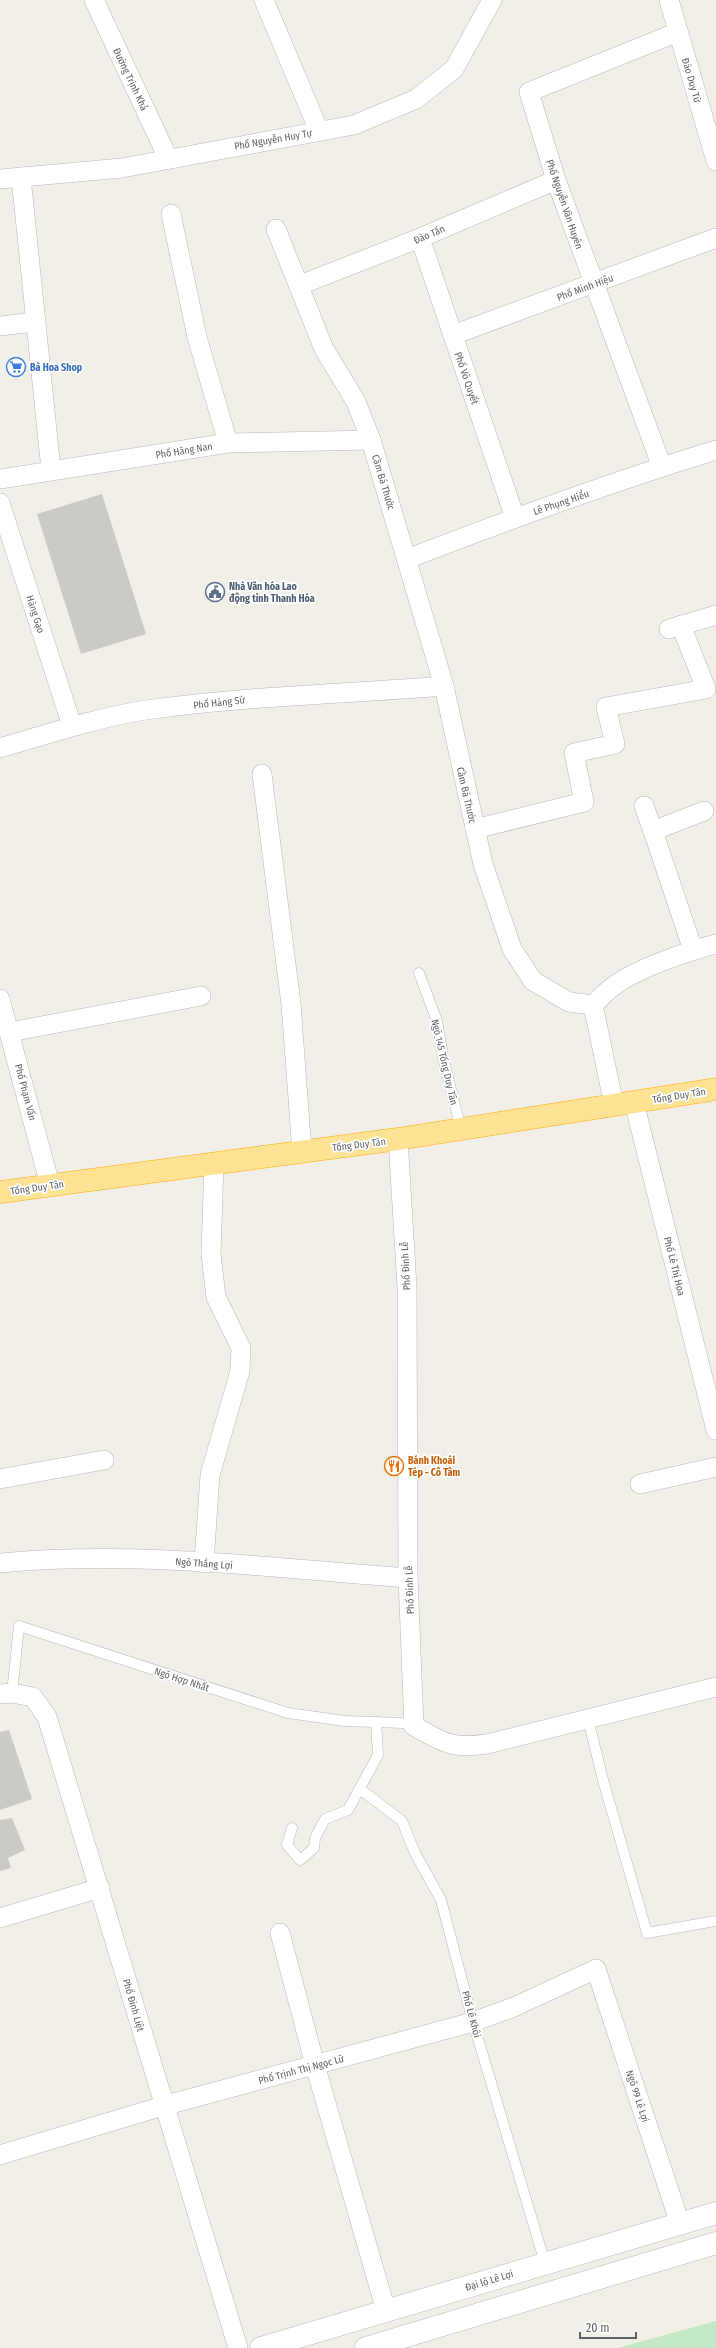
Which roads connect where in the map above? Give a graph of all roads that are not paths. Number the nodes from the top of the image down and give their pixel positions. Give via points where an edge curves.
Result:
1 (94, 0) edge
2 (264, 0) edge
3 (492, 0) edge
4 (669, 0) edge
5 (678, 32) junction
6 (319, 131) junction
7 (168, 158) junction
8 (716, 161) edge
9 (20, 177) junction
10 (0, 179) edge
11 (556, 180) junction
12 (171, 214) dead end
13 (276, 228) dead end
14 (420, 238) junction
15 (716, 238) edge
16 (594, 283) junction
17 (300, 285) junction
18 (34, 322) junction
19 (0, 326) edge
20 (453, 335) junction
21 (370, 440) junction
22 (228, 443) junction
23 (716, 450) edge
24 (662, 467) junction
25 (51, 470) junction
26 (0, 479) edge
27 (0, 503) edge
28 (515, 518) junction
29 (407, 560) junction
30 (716, 615) edge
31 (444, 686) junction
32 (72, 726) junction
33 (0, 748) edge
34 (262, 774) dead end
35 (644, 806) dead end
36 (704, 811) dead end
37 (475, 829) junction
38 (653, 831) junction
39 (716, 944) edge
40 (693, 950) junction
41 (419, 973) dead end
42 (201, 996) dead end
43 (0, 999) edge
44 (593, 1005) junction
45 (10, 1032) junction
46 (716, 1089) edge
47 (624, 1104) junction
48 (461, 1129) junction
49 (398, 1139) junction
50 (302, 1152) junction
51 (214, 1163) junction
52 (50, 1185) junction
53 (0, 1192) edge
54 (716, 1427) edge
55 (104, 1460) dead end
56 (716, 1467) edge
57 (0, 1479) edge
58 (640, 1484) dead end
59 (0, 1563) edge
60 (204, 1563) junction
61 (408, 1578) junction
62 (716, 1687) edge
63 (6, 1694) edge
64 (588, 1719) junction
65 (376, 1722) junction
66 (414, 1726) junction
67 (360, 1789) junction
68 (292, 1828) dead end
69 (100, 1888) junction
70 (0, 1918) edge
71 (716, 1920) edge
72 (280, 1933) dead end
73 (596, 1969) joint
74 (473, 2022) junction
75 (315, 2065) junction
76 (163, 2106) junction
77 (0, 2155) edge
78 (716, 2213) edge
79 (680, 2224) junction
80 (716, 2243) edge
81 (545, 2264) junction
82 (386, 2311) junction
83 (238, 2348) edge
84 (261, 2348) edge
85 (366, 2348) edge

1 - 7 street, Đường Trịnh Khả
2 - 6 street
3 - 6 street, Phố Nguyễn Huy Tự via 454,69 416,99 354,125
4 - 5 street, Đào Duy Từ
5 - 8 street, Đào Duy Từ
5 - 11 street, Phố Nguyễn Văn Huyên via 529,92
6 - 7 street, Phố Nguyễn Huy Tự
7 - 9 street, Phố Nguyễn Huy Tự via 122,168
9 - 10 street, Phố Nguyễn Huy Tự
9 - 18 street
11 - 14 street, Đào Tấn
11 - 16 street, Phố Nguyễn Văn Huyên
12 - 22 street via 197,337
13 - 17 street, Cầm Bá Thước
14 - 17 street, Đào Tấn
14 - 20 street, Phố Võ Quyết
15 - 16 street, Phố Minh Hiệu
16 - 20 street, Phố Minh Hiệu
16 - 24 street, Phố Nguyễn Văn Huyên
17 - 21 street, Cầm Bá Thước via 324,349 356,402
18 - 19 street
18 - 25 street
20 - 28 street, Phố Võ Quyết
21 - 22 street, Phố Hàng Nan
21 - 29 street, Cầm Bá Thước
22 - 25 street, Phố Hàng Nan
23 - 24 street, Lê Phụng Hiểu
24 - 28 street, Lê Phụng Hiểu
25 - 26 street, Phố Hàng Nan
27 - 32 street, Hàng Gạo
28 - 29 street, Lê Phụng Hiểu
29 - 31 street, Cầm Bá Thước
30 - 37 street via 675,627 706,689 606,707 615,744 574,753 584,802
31 - 32 street, Phố Hàng Sứ via 262,697 145,710
31 - 37 street, Cầm Bá Thước
32 - 33 street, Phố Hàng Sứ
34 - 50 street via 291,1004
35 - 38 street
36 - 38 street
37 - 44 street, Cầm Bá Thước via 483,864 512,949 533,981 569,1002
38 - 40 street
39 - 40 street
40 - 44 street via 614,985
41 - 48 lane, Ngõ 145 Tống Duy Tân via 437,1021
42 - 45 street
43 - 45 street, Phố Phạm Vấn
44 - 47 street
45 - 52 street, Phố Phạm Vấn
46 - 47 highway, Tống Duy Tân
47 - 48 highway, Tống Duy Tân
47 - 54 street, Phố Lê Thị Hoa
48 - 49 highway, Tống Duy Tân
49 - 50 highway, Tống Duy Tân
49 - 61 street, Phố Đinh Lễ via 407,1286
50 - 51 highway, Tống Duy Tân
51 - 52 highway, Tống Duy Tân
51 - 60 street via 211,1254 216,1297 241,1348 240,1371 210,1475
52 - 53 highway, Tống Duy Tân
55 - 57 street
56 - 58 street
59 - 60 street, Ngõ Thắng Lợi via 99,1559
60 - 61 street, Ngõ Thắng Lợi
61 - 66 street, Phố Đinh Lễ
62 - 64 street
63 - 65 lane, Ngõ Hợp Nhất via 19,1626 288,1713 345,1721
63 - 69 street, Phố Đinh Liệt via 33,1697 47,1717
64 - 66 street via 466,1747 444,1743
64 - 71 lane via 647,1933
65 - 66 lane, Ngõ Hợp Nhất
65 - 67 lane via 378,1755
67 - 68 lane via 348,1810 325,1819 315,1838 314,1848 300,1860 287,1845
67 - 74 lane, Phố Lê Khôi via 402,1821 415,1853 441,1900
69 - 70 street
69 - 76 street, Phố Đinh Liệt
72 - 75 street
73 - 74 street, Phố Trịnh Thị Ngọc Lữ via 514,2007
73 - 79 street, Ngõ 99 Lê Lợi
74 - 75 street, Phố Trịnh Thị Ngọc Lữ
74 - 81 lane, Phố Lê Khôi
75 - 76 street, Phố Trịnh Thị Ngọc Lữ
75 - 82 street
76 - 77 street, Phố Trịnh Thị Ngọc Lữ
76 - 83 street, Phố Đinh Liệt
78 - 79 main road, Đại lộ Lê Lợi
79 - 81 main road, Đại lộ Lê Lợi
80 - 85 main road
81 - 82 main road, Đại lộ Lê Lợi
82 - 84 main road, Đại lộ Lê Lợi

